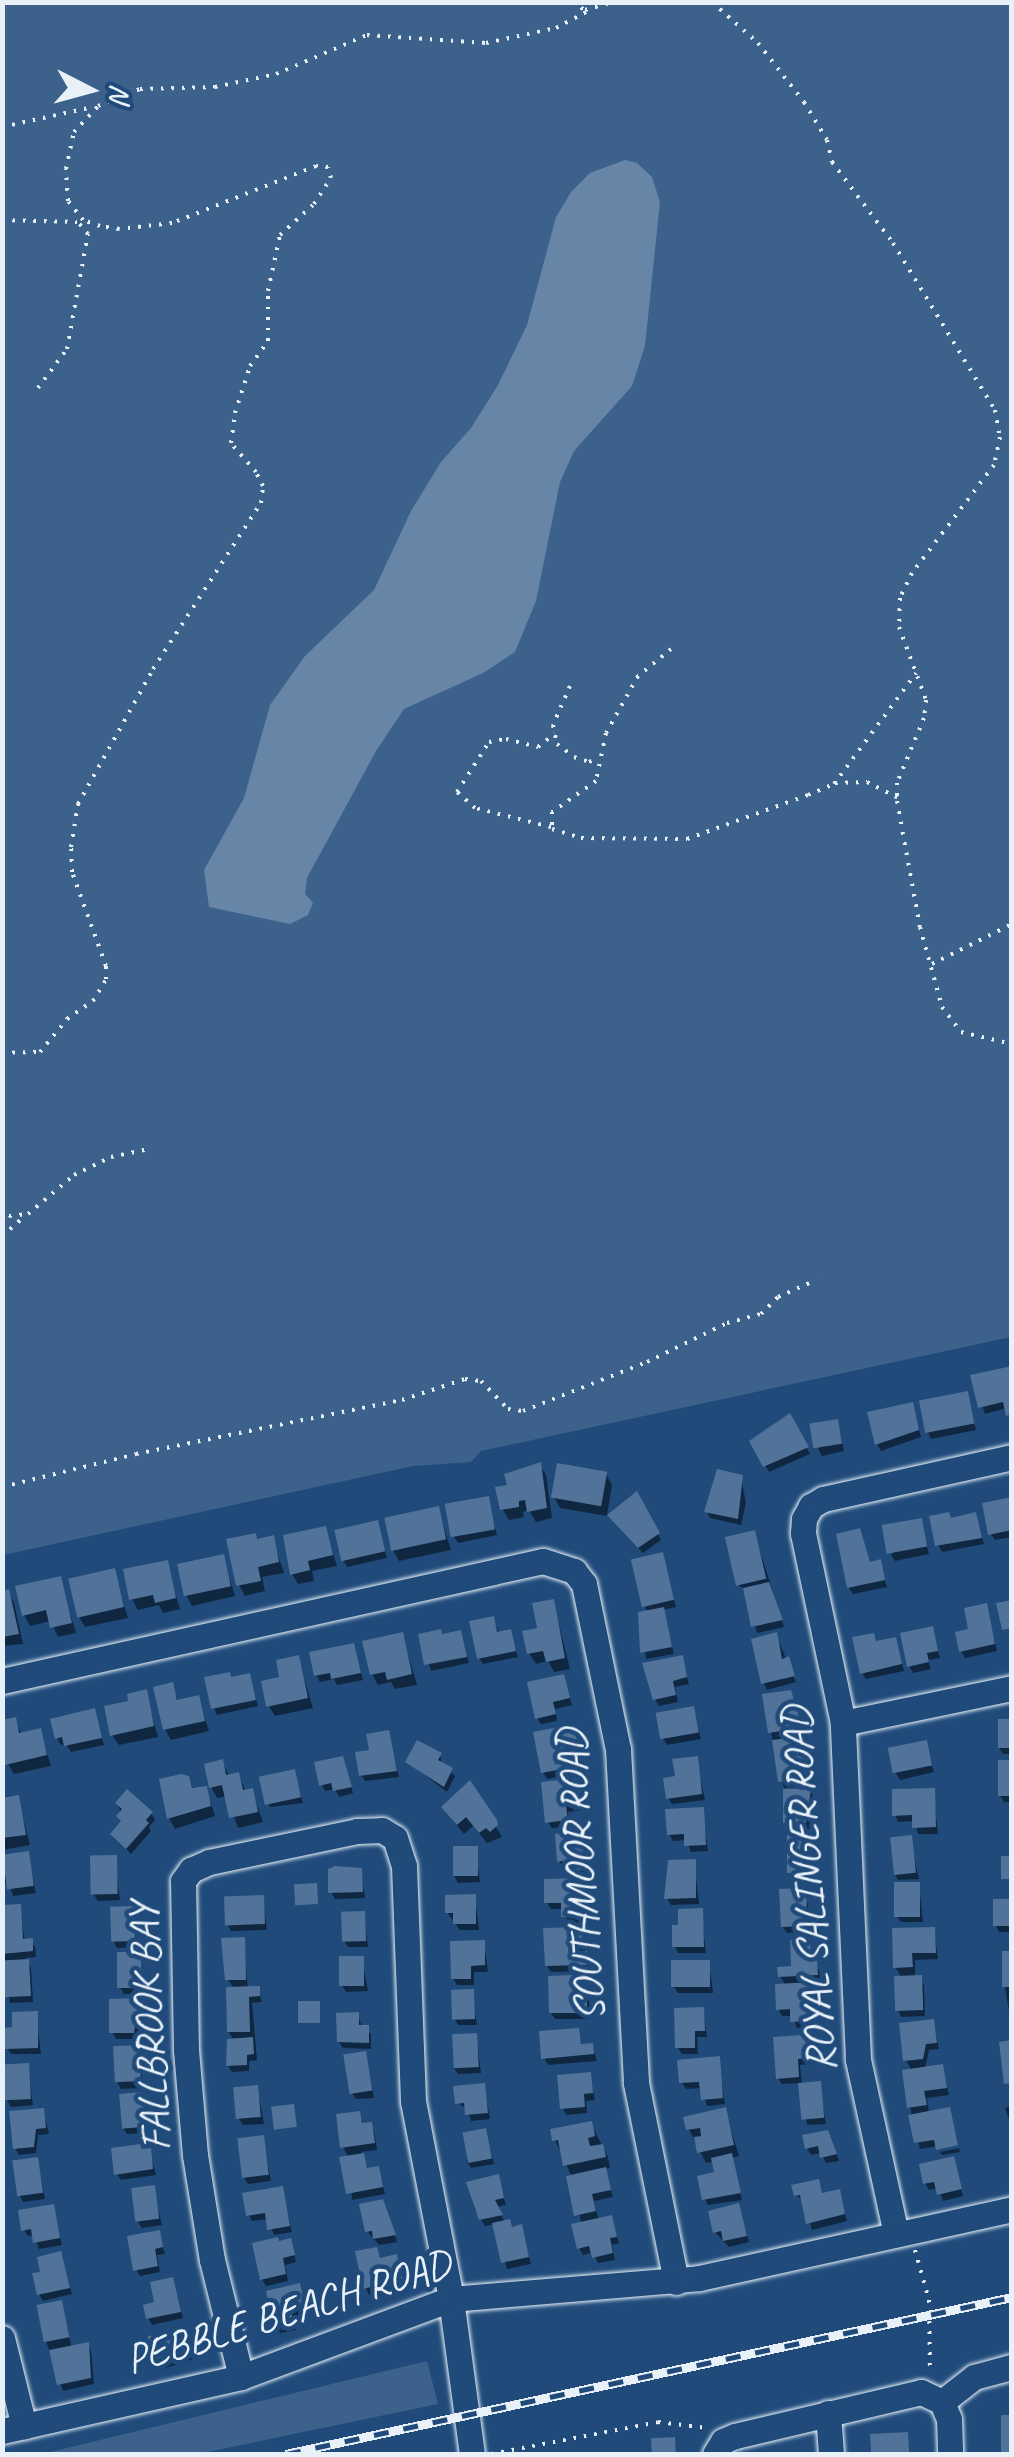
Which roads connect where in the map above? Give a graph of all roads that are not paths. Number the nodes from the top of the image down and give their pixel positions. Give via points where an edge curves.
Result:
1 (1012, 1458) edge
2 (2, 1680) edge
3 (1012, 1688) edge
4 (843, 1723) junction
5 (1012, 2209) edge
6 (904, 2237) junction
7 (676, 2282) junction
8 (451, 2299) junction
9 (2, 2338) edge
10 (1012, 2367) edge
11 (240, 2376) junction
12 (936, 2398) junction
13 (828, 2413) junction
14 (13, 2428) edge
15 (722, 2446) edge
16 (472, 2454) edge
17 (832, 2454) edge
18 (950, 2454) edge

1 - 4 street, ROYAL SALINGER ROAD via 811,1506 803,1533
2 - 7 street, SOUTHMOOR ROAD via 544,1561 574,1571 584,1584 618,1749 636,2083
3 - 4 street
4 - 6 street, ROYAL SALINGER ROAD via 858,2060
5 - 6 street, PEBBLE BEACH ROAD
6 - 7 street, PEBBLE BEACH ROAD
7 - 8 street, PEBBLE BEACH ROAD
8 - 11 street, PEBBLE BEACH ROAD
8 - 11 street, FALLBROOK BAY via 413,2101 404,1866 396,1838 382,1830 357,1831 200,1865 183,1880 181,1899 190,2107 210,2244
8 - 16 street
9 - 14 street
10 - 12 street via 974,2377
11 - 14 street, PEBBLE BEACH ROAD
12 - 13 street via 922,2392
12 - 18 street via 949,2419
13 - 15 street
13 - 17 street

